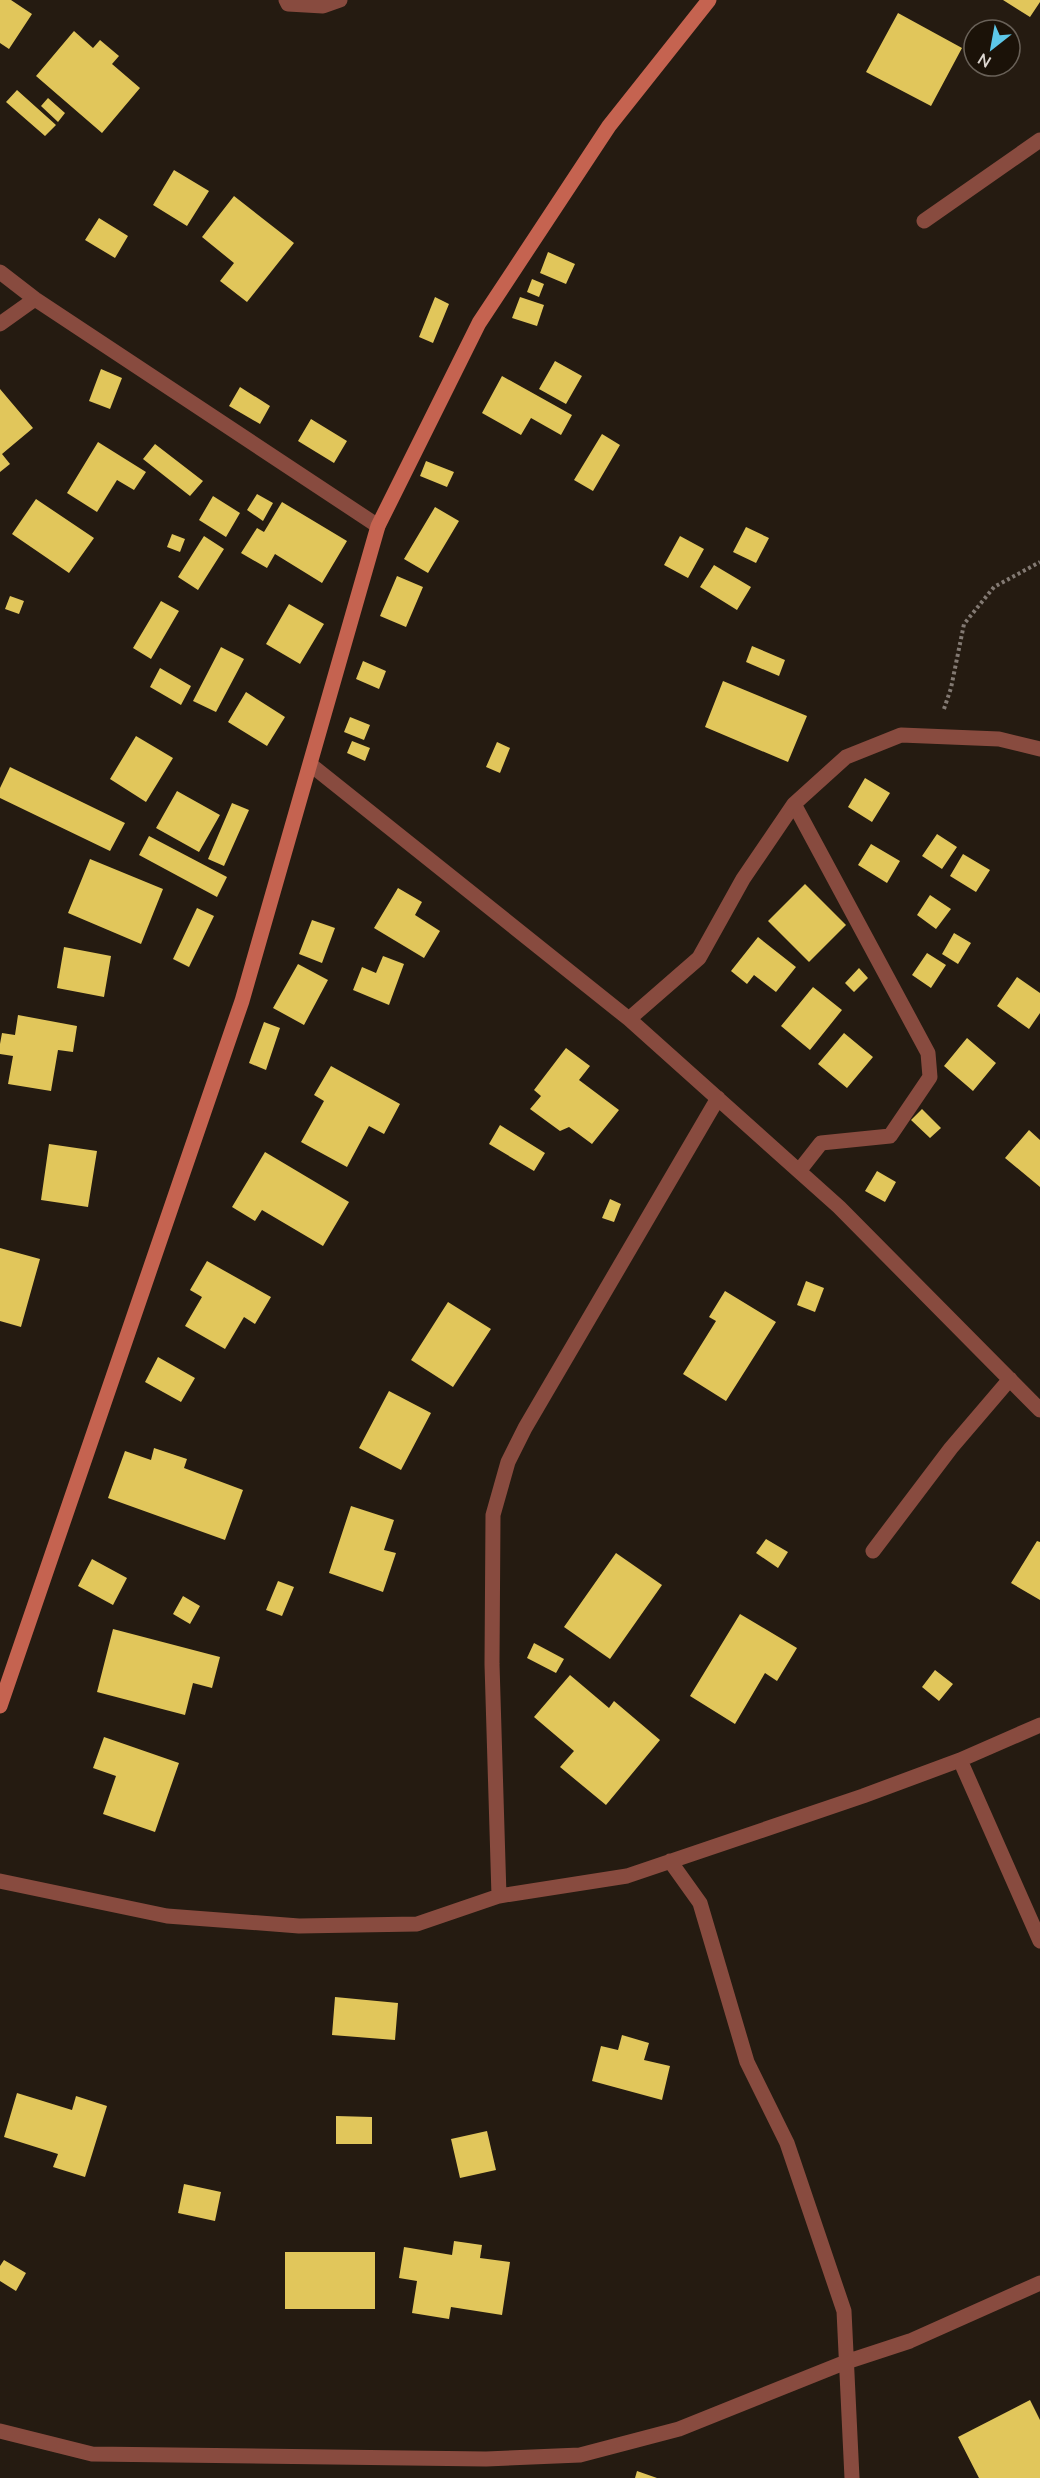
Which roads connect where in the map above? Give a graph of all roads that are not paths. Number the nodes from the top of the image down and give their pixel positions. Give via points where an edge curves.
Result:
1 (286, 0) edge
2 (340, 0) edge
3 (709, 0) edge
4 (1040, 140) edge
5 (924, 221) dead end
6 (0, 272) edge
7 (35, 299) junction
8 (0, 324) edge
9 (378, 526) junction
10 (1040, 749) edge
11 (310, 765) junction
12 (794, 804) junction
13 (629, 1019) junction
14 (718, 1098) junction
15 (799, 1171) junction
16 (1010, 1379) junction
17 (1040, 1410) edge
18 (873, 1551) dead end
19 (0, 1706) edge
20 (1040, 1725) edge
21 (960, 1760) junction
22 (670, 1861) junction
23 (0, 1881) edge
24 (499, 1896) junction
25 (1040, 1941) edge
26 (1040, 2283) edge
27 (846, 2362) junction
28 (0, 2431) edge
29 (852, 2478) edge

1 - 2 street via 288,4 323,6
3 - 9 street via 609,126 479,323
4 - 5 street
6 - 7 street
7 - 8 street
7 - 9 street
9 - 11 street
10 - 12 street via 999,740 901,735 846,756
11 - 13 street
11 - 19 street via 242,1001
12 - 13 street via 743,879 699,958
12 - 15 street via 927,1053 930,1077 890,1136 821,1143
13 - 14 street
14 - 15 street
14 - 24 street via 525,1428 508,1462 493,1515 492,1664
15 - 16 street
16 - 17 street
16 - 18 street via 951,1448
20 - 21 street
21 - 22 street
21 - 25 street
22 - 24 street via 627,1876
22 - 27 street via 699,1903 747,2062 787,2143 844,2311
23 - 24 street via 167,1916 299,1926 417,1924
26 - 27 street via 910,2341
27 - 28 street via 679,2429 580,2455 486,2459 92,2454
27 - 29 street

